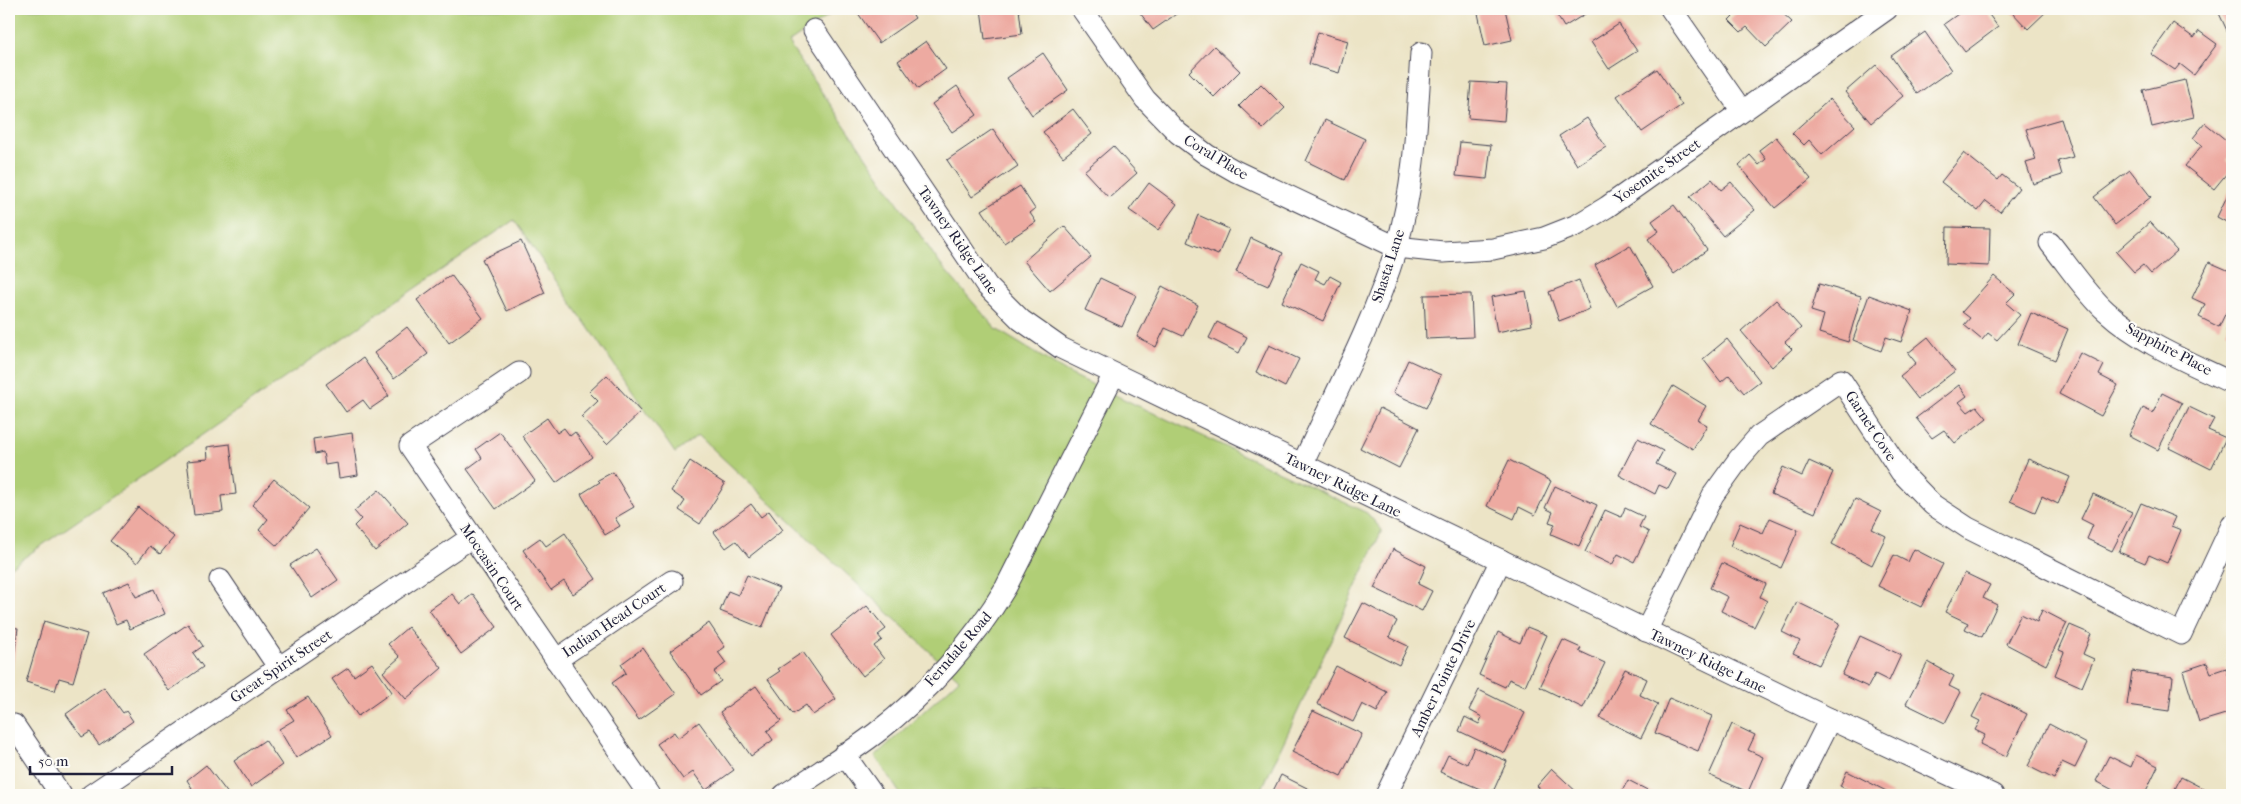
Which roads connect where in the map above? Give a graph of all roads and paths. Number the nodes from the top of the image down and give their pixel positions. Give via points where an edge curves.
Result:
1 (1082, 9) edge
2 (1671, 9) edge
3 (1887, 9) edge
4 (814, 30) dead end
5 (1421, 53) dead end
6 (1742, 111) junction
7 (2050, 244) dead end
8 (1396, 247) junction
9 (519, 373) dead end
10 (1114, 374) junction
11 (2232, 382) edge
12 (1302, 465) junction
13 (2232, 526) edge
14 (472, 537) junction
15 (1501, 560) junction
16 (220, 580) dead end
17 (672, 581) dead end
18 (1646, 631) junction
19 (556, 660) junction
20 (279, 668) junction
21 (1830, 719) junction
22 (11, 727) edge
23 (844, 754) junction
24 (61, 795) edge
25 (91, 795) edge
26 (649, 795) edge
27 (784, 795) edge
28 (873, 795) edge
29 (1386, 795) edge
30 (1792, 795) edge
31 (1993, 795) edge

1 - 8 street, Coral Place via 1145,99 1178,133 1235,171
2 - 6 street
3 - 6 street, Yosemite Street
4 - 10 street, Tawney Ridge Lane via 987,286 1021,320 1062,348
5 - 8 street, Shasta Lane via 1414,156
6 - 8 street, Yosemite Street via 1578,225 1544,238 1493,249 1444,252
7 - 11 street, Sapphire Place via 2105,310 2130,331
8 - 12 street, Shasta Lane via 1368,325
9 - 14 street, Moccasin Court via 410,446
10 - 12 street, Tawney Ridge Lane
10 - 23 street, Ferndale Road via 989,615 966,645 904,708 876,733
12 - 15 street, Tawney Ridge Lane
13 - 18 street, Garnet Cove via 2181,634 1968,528 1933,505 1902,472 1841,380 1759,436 1739,460 1713,495
14 - 19 street, Moccasin Court
14 - 20 street, Great Spirit Street
15 - 18 street, Tawney Ridge Lane
15 - 29 street, Amber Pointe Drive
16 - 20 street
17 - 19 street, Indian Head Court
18 - 21 street, Tawney Ridge Lane
19 - 26 street, Moccasin Court
20 - 25 street, Great Spirit Street
21 - 30 street
21 - 31 street, Tawney Ridge Lane
22 - 24 street
23 - 27 street, Ferndale Road
23 - 28 street

